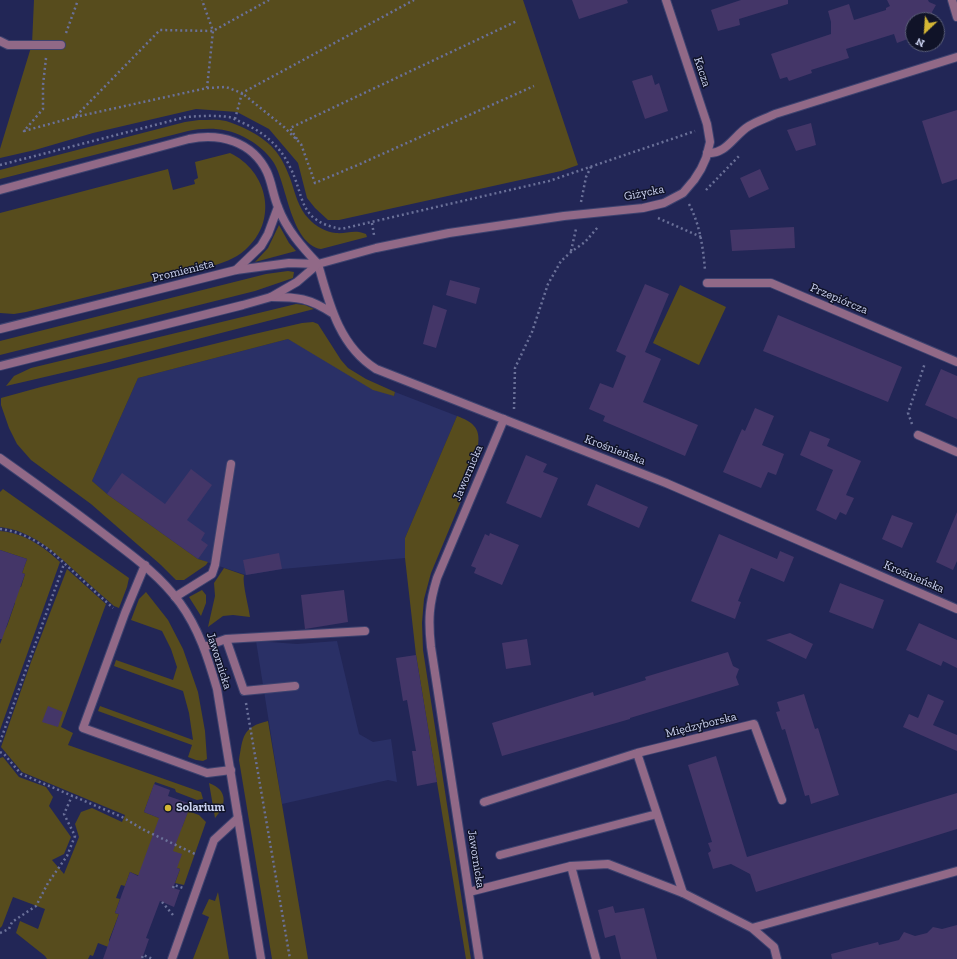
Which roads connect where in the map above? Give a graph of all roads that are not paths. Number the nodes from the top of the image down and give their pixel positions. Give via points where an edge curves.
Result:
1 (666, 0) edge
2 (952, 0) edge
3 (957, 17) edge
4 (0, 41) edge
5 (61, 45) road end
6 (957, 57) edge
7 (707, 153) junction
8 (0, 190) edge
9 (278, 207) junction
10 (318, 264) junction
11 (236, 270) junction
12 (706, 283) road end
13 (272, 297) junction
14 (332, 313) junction
15 (0, 329) edge
16 (957, 362) edge
17 (0, 366) edge
18 (504, 419) junction
19 (916, 431) road end
20 (957, 452) edge
21 (0, 458) edge
22 (231, 464) dead end
23 (145, 565) junction
24 (175, 597) junction
25 (957, 609) edge
26 (365, 631) dead end
27 (226, 639) junction
28 (204, 648) junction
29 (295, 686) dead end
30 (637, 753) junction
31 (231, 770) junction
32 (782, 800) dead end
33 (484, 802) dead end
34 (657, 814) junction
35 (238, 818) junction
36 (500, 855) dead end
37 (571, 866) junction
38 (957, 871) edge
39 (469, 892) junction
40 (683, 893) junction
41 (752, 928) junction
42 (172, 959) edge
43 (261, 959) edge
44 (479, 959) edge
45 (596, 959) edge
46 (777, 959) edge

1 - 7 street, Kacza via 707,124 710,142
2 - 3 street
4 - 5 street via 8,45
6 - 7 street via 775,114 748,127 720,151
7 - 10 street, Giżycka via 698,174 683,193 654,206 449,233 376,248
8 - 9 street via 189,140 216,137 242,145 261,162 272,185
9 - 10 street via 300,245
9 - 11 street via 261,246
10 - 11 street, Promienista via 289,263
10 - 13 street via 297,282
10 - 14 street, Krośnieńska
11 - 15 street, Promienista
12 - 16 street, Przepiórcza via 771,283
13 - 14 street via 308,300
13 - 17 street
14 - 18 street, Krośnieńska via 353,349 376,369
18 - 25 street, Krośnieńska via 666,483
18 - 39 street, Jawornicka via 437,578 429,615 431,647
19 - 20 street
21 - 23 street, Jawornicka
22 - 24 street via 212,574
23 - 24 street, Jawornicka
23 - 31 street via 83,728 207,773
24 - 28 street, Jawornicka via 198,633
26 - 27 street
27 - 28 street
27 - 29 street via 244,691
28 - 31 street, Jawornicka via 217,689
30 - 32 street, Międzyborska via 754,724
30 - 33 street
30 - 34 street
31 - 35 street, Jawornicka
34 - 36 street
34 - 40 street
35 - 42 street via 214,840
35 - 43 street, Jawornicka
37 - 39 street
37 - 40 street via 608,864
37 - 45 street
38 - 41 street
39 - 44 street, Jawornicka
40 - 41 street
41 - 46 street via 774,947

